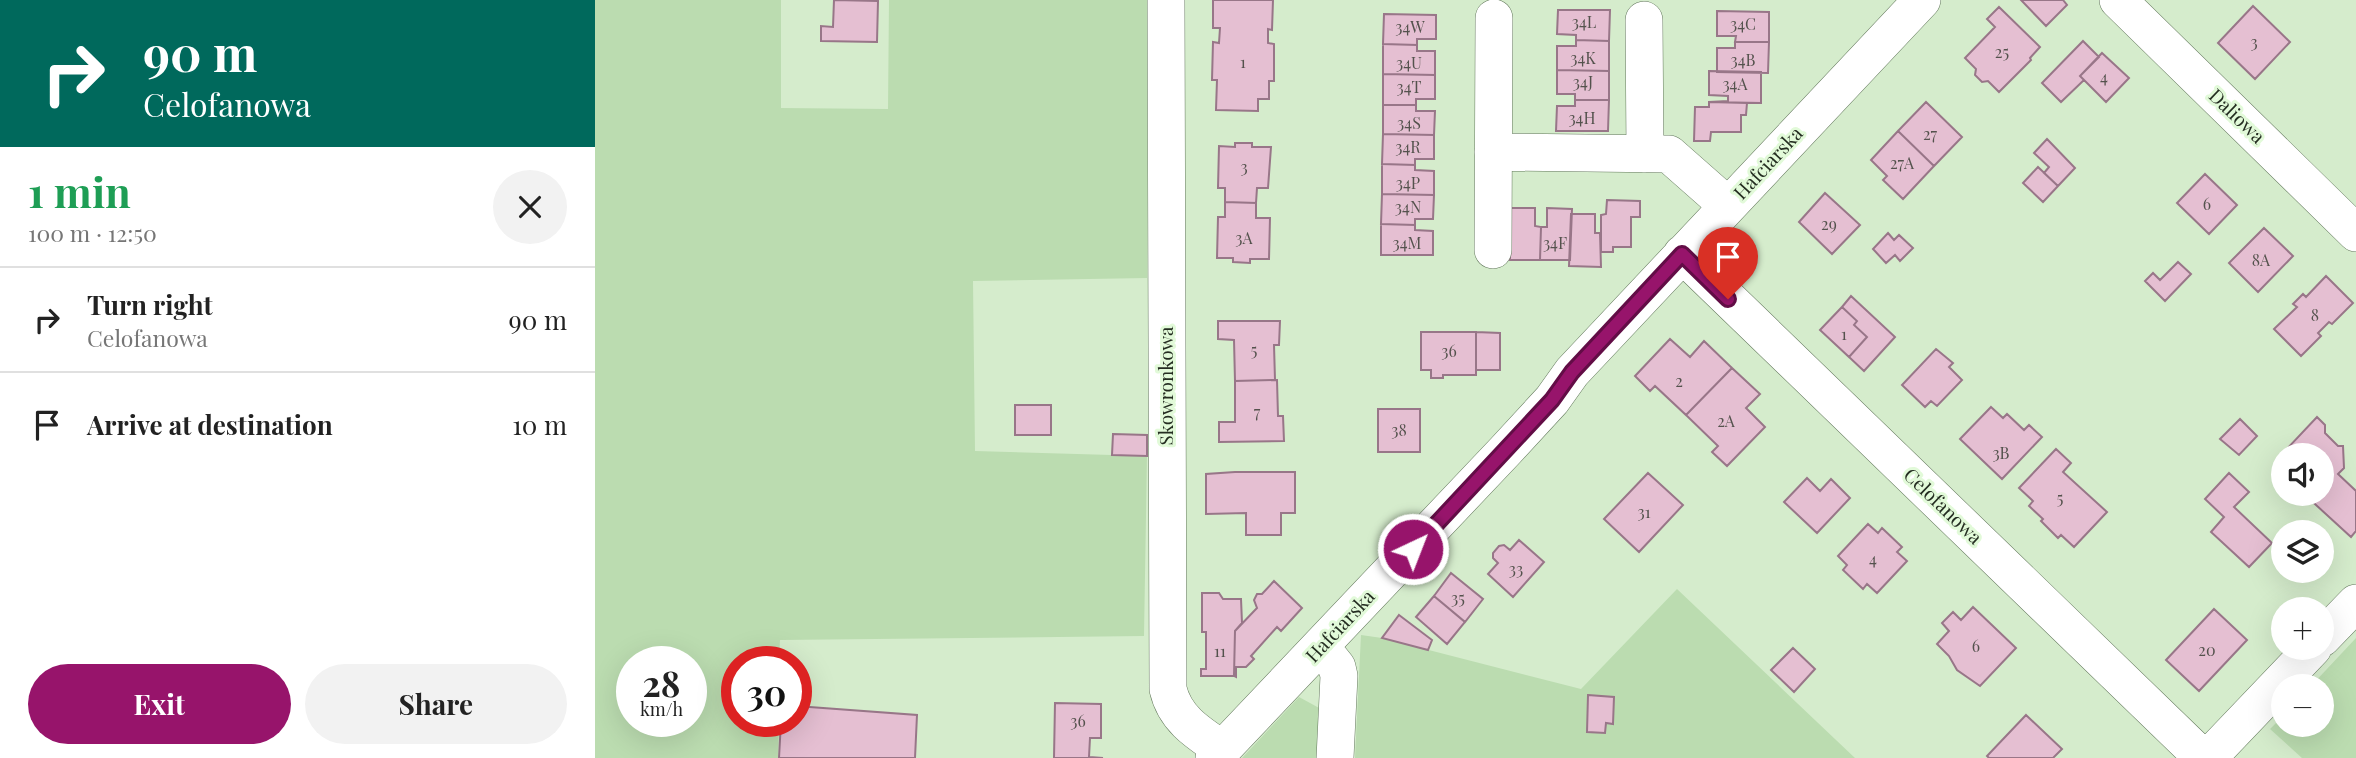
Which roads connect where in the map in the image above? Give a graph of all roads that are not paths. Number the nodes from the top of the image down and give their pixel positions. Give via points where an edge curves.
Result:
1 (1166, 0) edge
2 (1922, 0) edge
3 (2118, 0) edge
4 (1494, 18) dead end
5 (1644, 20) dead end
6 (1493, 152) junction
7 (1645, 154) junction
8 (1728, 206) junction
9 (2356, 233) edge
10 (1493, 250) dead end
11 (1682, 254) junction
12 (2356, 603) edge
13 (2334, 626) edge
14 (1321, 647) junction
15 (2301, 660) edge
16 (1218, 753) edge
17 (1335, 758) edge
18 (2206, 758) edge

1 - 16 street, Skowronkowa via 1167,678 1171,701 1183,720
2 - 8 street, Hafciarska
3 - 9 street, Daliowa
4 - 6 street
5 - 7 street
6 - 7 street
6 - 10 street
7 - 8 street via 1669,154
8 - 11 street, Hafciarska
11 - 14 street, Hafciarska
11 - 18 street, Celofanowa
12 - 13 street
14 - 16 street, Hafciarska
14 - 17 street via 1339,676
15 - 18 street

